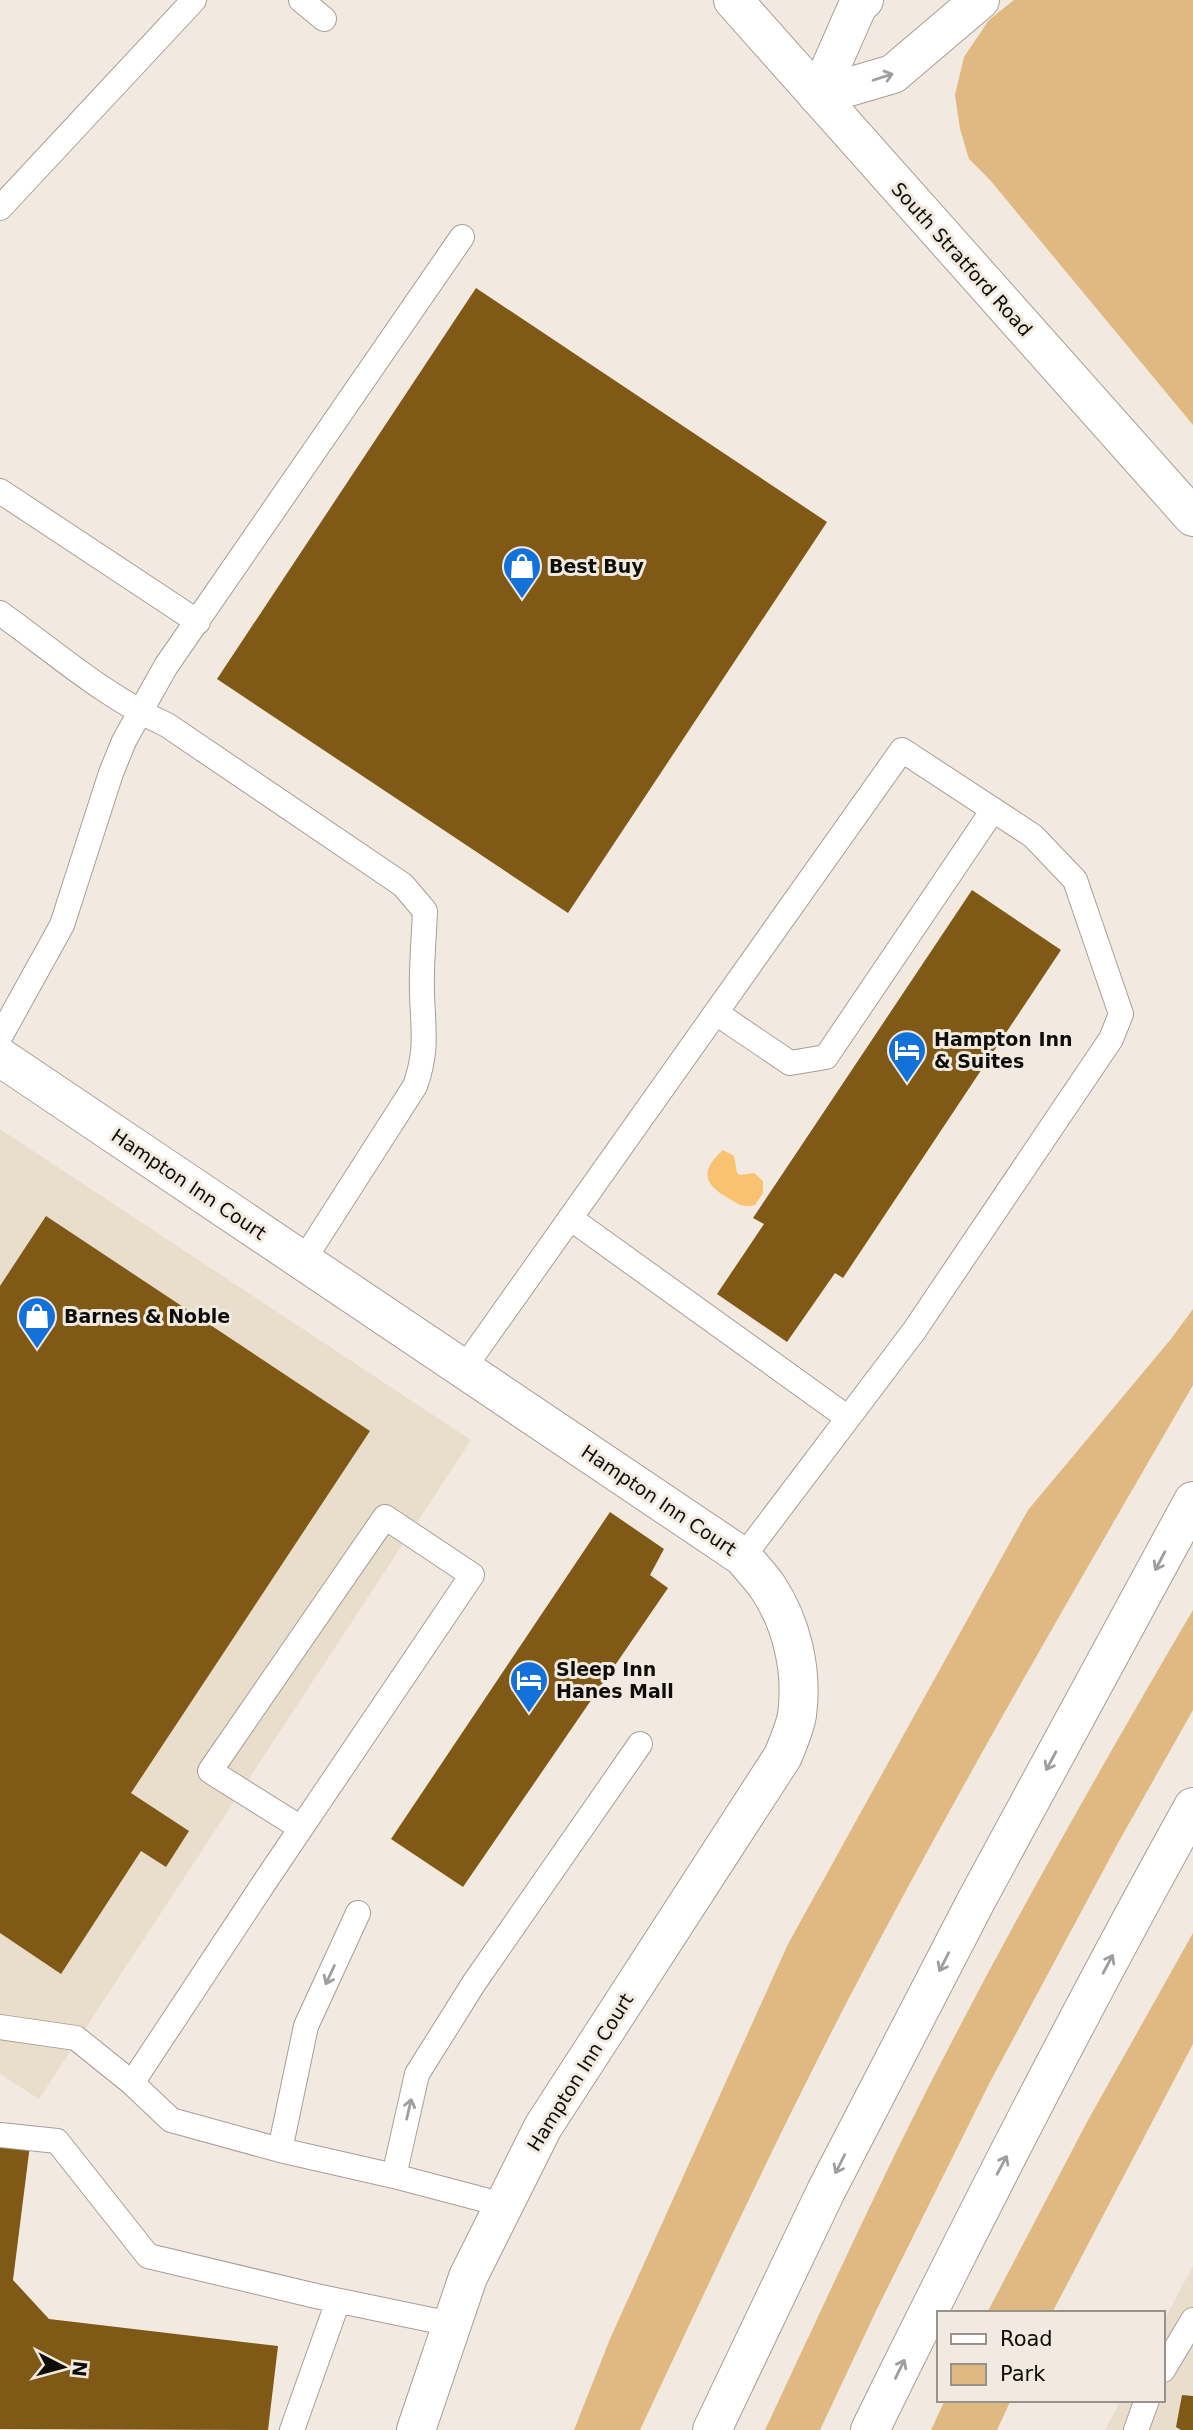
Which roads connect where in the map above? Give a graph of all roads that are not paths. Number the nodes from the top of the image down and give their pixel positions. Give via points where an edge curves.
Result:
1 (194, 0) edge
2 (301, 0) edge
3 (733, 0) edge
4 (864, 0) edge
5 (981, 0) edge
6 (324, 19) dead end
7 (818, 96) junction
8 (0, 208) edge
9 (462, 237) dead end
10 (0, 491) edge
11 (1193, 517) edge
12 (0, 612) edge
13 (198, 622) junction
14 (140, 713) junction
15 (993, 810) junction
16 (716, 1013) junction
17 (0, 1037) edge
18 (0, 1057) edge
19 (570, 1218) junction
20 (303, 1261) junction
21 (464, 1368) junction
22 (848, 1418) junction
23 (1193, 1501) edge
24 (743, 1557) junction
25 (640, 1744) dead end
26 (1193, 1807) edge
27 (301, 1828) junction
28 (358, 1913) dead end
29 (0, 2026) edge
30 (132, 2083) junction
31 (0, 2134) edge
32 (280, 2150) junction
33 (394, 2176) junction
34 (503, 2205) junction
35 (338, 2301) junction
36 (1193, 2320) edge
37 (451, 2324) junction
38 (1165, 2367) edge
39 (1146, 2402) edge
40 (292, 2430) edge
41 (416, 2430) edge
42 (712, 2430) edge
43 (870, 2430) edge
44 (1136, 2430) edge

1 - 8 lane
2 - 6 lane
3 - 7 main road, South Stratford Road
4 - 7 main road
7 -> 5 main road via 893,74
7 - 11 main road, South Stratford Road
9 - 13 lane
10 - 13 lane
12 - 14 lane via 72,669
13 - 14 lane
14 - 17 lane via 111,773 62,925
14 - 20 lane via 167,725 403,885 425,911 423,1063 408,1097
15 - 16 lane via 826,1057 790,1063
15 - 16 lane via 902,750
15 - 22 lane via 1033,836 1075,880 1121,1014 1111,1040 914,1331
16 - 19 lane
18 - 20 main road, Hampton Inn Court
19 - 21 lane
19 - 22 lane
20 - 21 main road, Hampton Inn Court
21 - 24 main road, Hampton Inn Court
22 - 24 lane
23 -> 42 main road via 963,1925 826,2191
24 - 34 main road, Hampton Inn Court via 768,1586 794,1647 797,1717 783,1756 542,2127
33 -> 25 lane via 417,2074 474,1983
43 -> 26 main road via 968,2230
27 - 27 lane via 472,1575 385,1517 210,1771
27 - 30 lane
28 -> 32 lane via 306,2026
29 - 30 lane via 76,2038
30 - 32 lane via 171,2120
31 - 35 lane via 57,2141 148,2256
32 - 33 lane
33 - 34 lane
34 - 37 main road, Hampton Inn Court
35 - 37 lane
35 - 40 lane
36 - 38 lane
37 - 41 main road, Hampton Inn Court
39 - 44 lane

